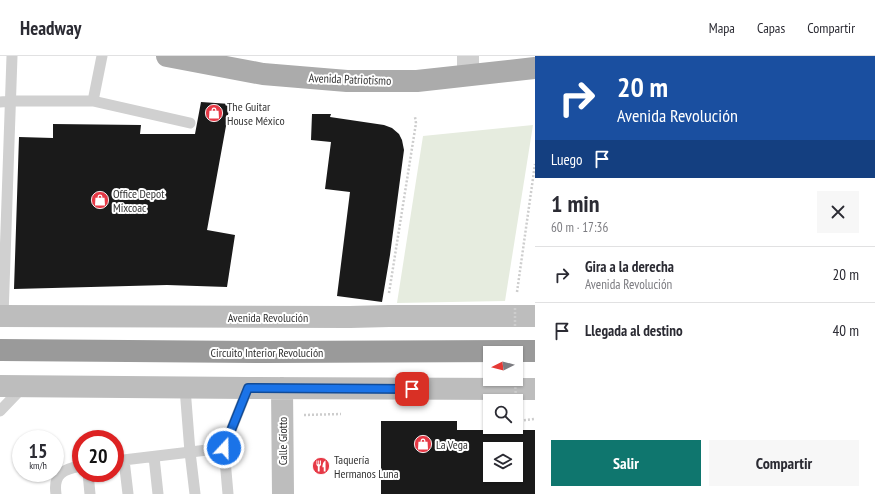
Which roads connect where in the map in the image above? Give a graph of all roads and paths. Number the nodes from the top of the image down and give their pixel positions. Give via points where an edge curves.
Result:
1 (12, 56) edge
2 (102, 56) edge
3 (166, 56) edge
4 (527, 64) edge
5 (468, 66) edge
6 (11, 101) junction
7 (93, 101) junction
8 (0, 102) edge
9 (415, 117) dead end
10 (190, 123) dead end
11 (535, 164) edge
12 (517, 293) dead end
13 (389, 294) dead end
14 (516, 301) dead end
15 (2, 308) edge
16 (525, 317) edge
17 (0, 350) edge
18 (535, 351) edge
19 (0, 386) edge
20 (23, 387) junction
21 (185, 388) junction
22 (248, 388) junction
23 (282, 388) junction
24 (535, 389) edge
25 (0, 411) edge
26 (535, 420) edge
27 (523, 421) edge
28 (224, 448) junction
29 (190, 452) junction
30 (154, 457) junction
31 (124, 461) edge
32 (72, 468) edge
33 (124, 478) edge
34 (89, 482) edge
35 (56, 494) edge
36 (90, 494) edge
37 (128, 494) edge
38 (158, 494) edge
39 (195, 494) edge
40 (228, 494) edge
41 (283, 494) edge

1 - 6 lane
2 - 7 lane
3 - 5 main road, Avenida Patriotismo via 263,74 347,81 417,81
4 - 5 main road, Avenida Patriotismo
6 - 7 lane
6 - 8 lane
6 - 15 lane
7 - 10 lane
9 - 13 path
11 - 12 path
14 - 16 path, bridge via 515,308
15 - 16 main road, Avenida Revolución via 350,317
17 - 18 highway, Circuito Interior Revolución, bridge
19 - 20 main road
20 - 21 main road
20 - 25 lane
21 - 22 main road
21 - 29 lane
22 - 23 main road
22 - 28 lane
23 - 24 main road
23 - 41 main road, Calle Giotto
26 - 27 path
28 - 29 lane
28 - 40 lane
29 - 30 lane
29 - 39 lane
30 - 31 lane
30 - 38 lane
32 - 35 lane via 63,471 56,479
33 - 37 lane
34 - 36 lane

